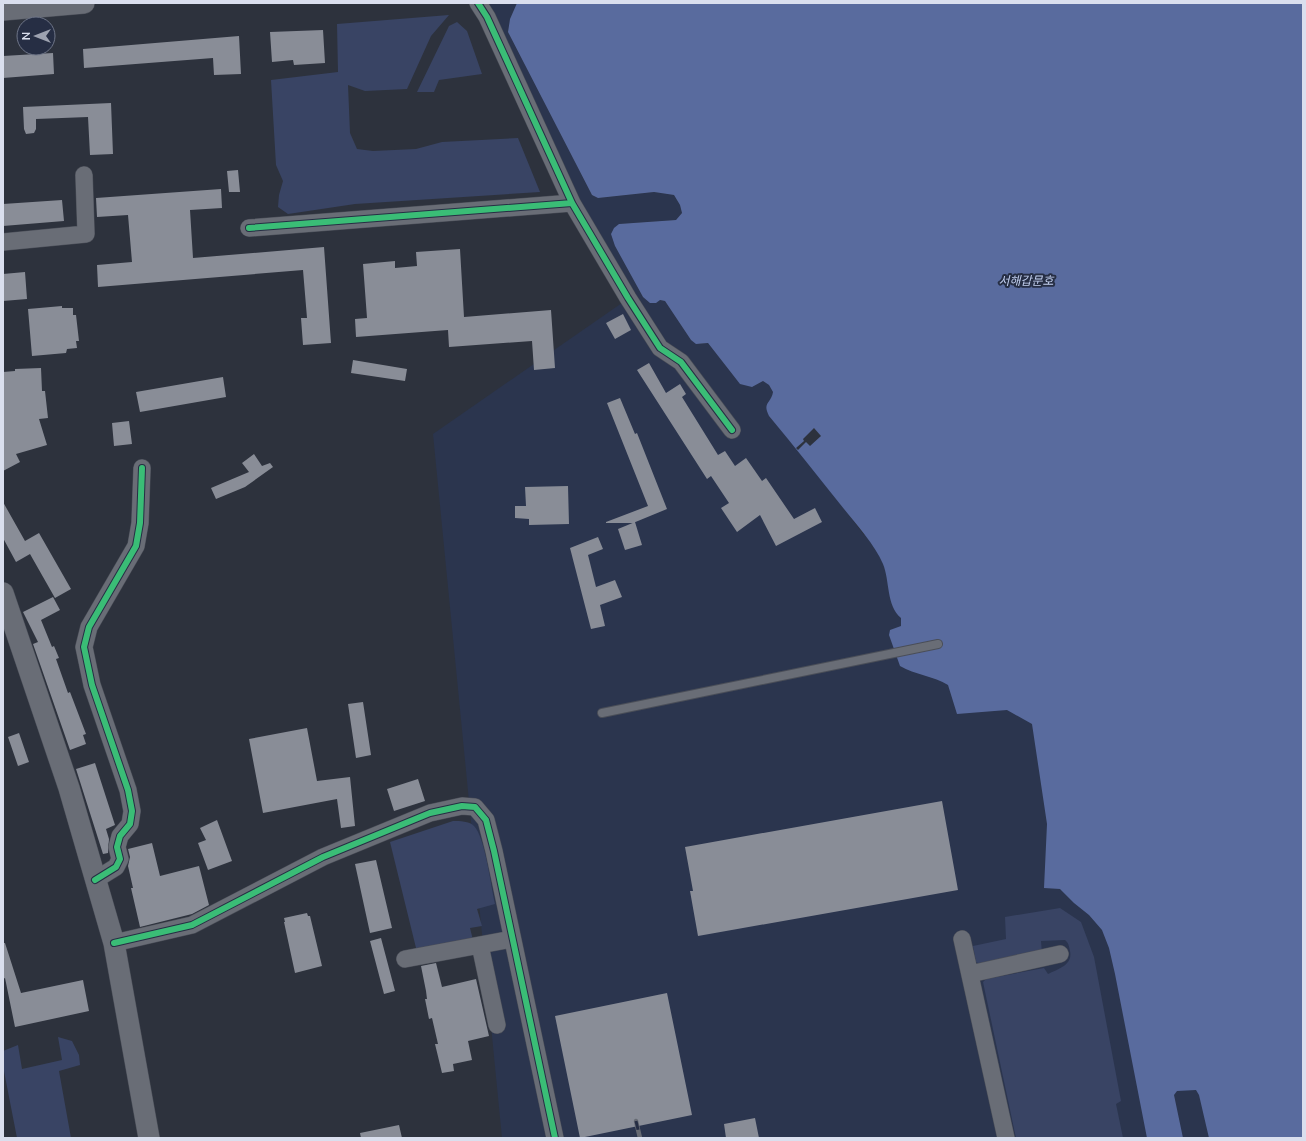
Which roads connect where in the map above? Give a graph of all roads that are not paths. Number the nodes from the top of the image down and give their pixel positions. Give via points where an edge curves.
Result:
1 (84, 3) edge
2 (478, 3) edge
3 (3, 10) edge
4 (84, 175) dead end
5 (572, 203) junction
6 (249, 228) dead end
7 (3, 242) edge
8 (732, 430) dead end
9 (142, 468) dead end
10 (3, 593) edge
11 (938, 644) dead end
12 (602, 714) dead end
13 (95, 880) junction
14 (512, 939) junction
15 (962, 939) dead end
16 (114, 943) junction
17 (480, 945) junction
18 (1060, 954) dead end
19 (405, 959) dead end
20 (970, 974) junction
21 (497, 1025) dead end
22 (149, 1138) edge
23 (555, 1138) edge
24 (1006, 1138) edge

1 - 3 street
2 - 5 street via 487,17
4 - 7 street via 86,234
5 - 6 street
5 - 8 street via 660,348 681,362
9 - 13 street via 140,523 136,546 88,627 84,647 92,685 128,790 132,811 130,824 120,836 120,859 116,867
10 - 13 street via 69,788
11 - 12 lane
13 - 16 street
14 - 16 street via 486,820 475,807 462,806 430,812 323,857 192,925
14 - 17 street
14 - 23 street
15 - 20 street
16 - 22 street
17 - 19 street
17 - 21 street
18 - 20 street
20 - 24 street

